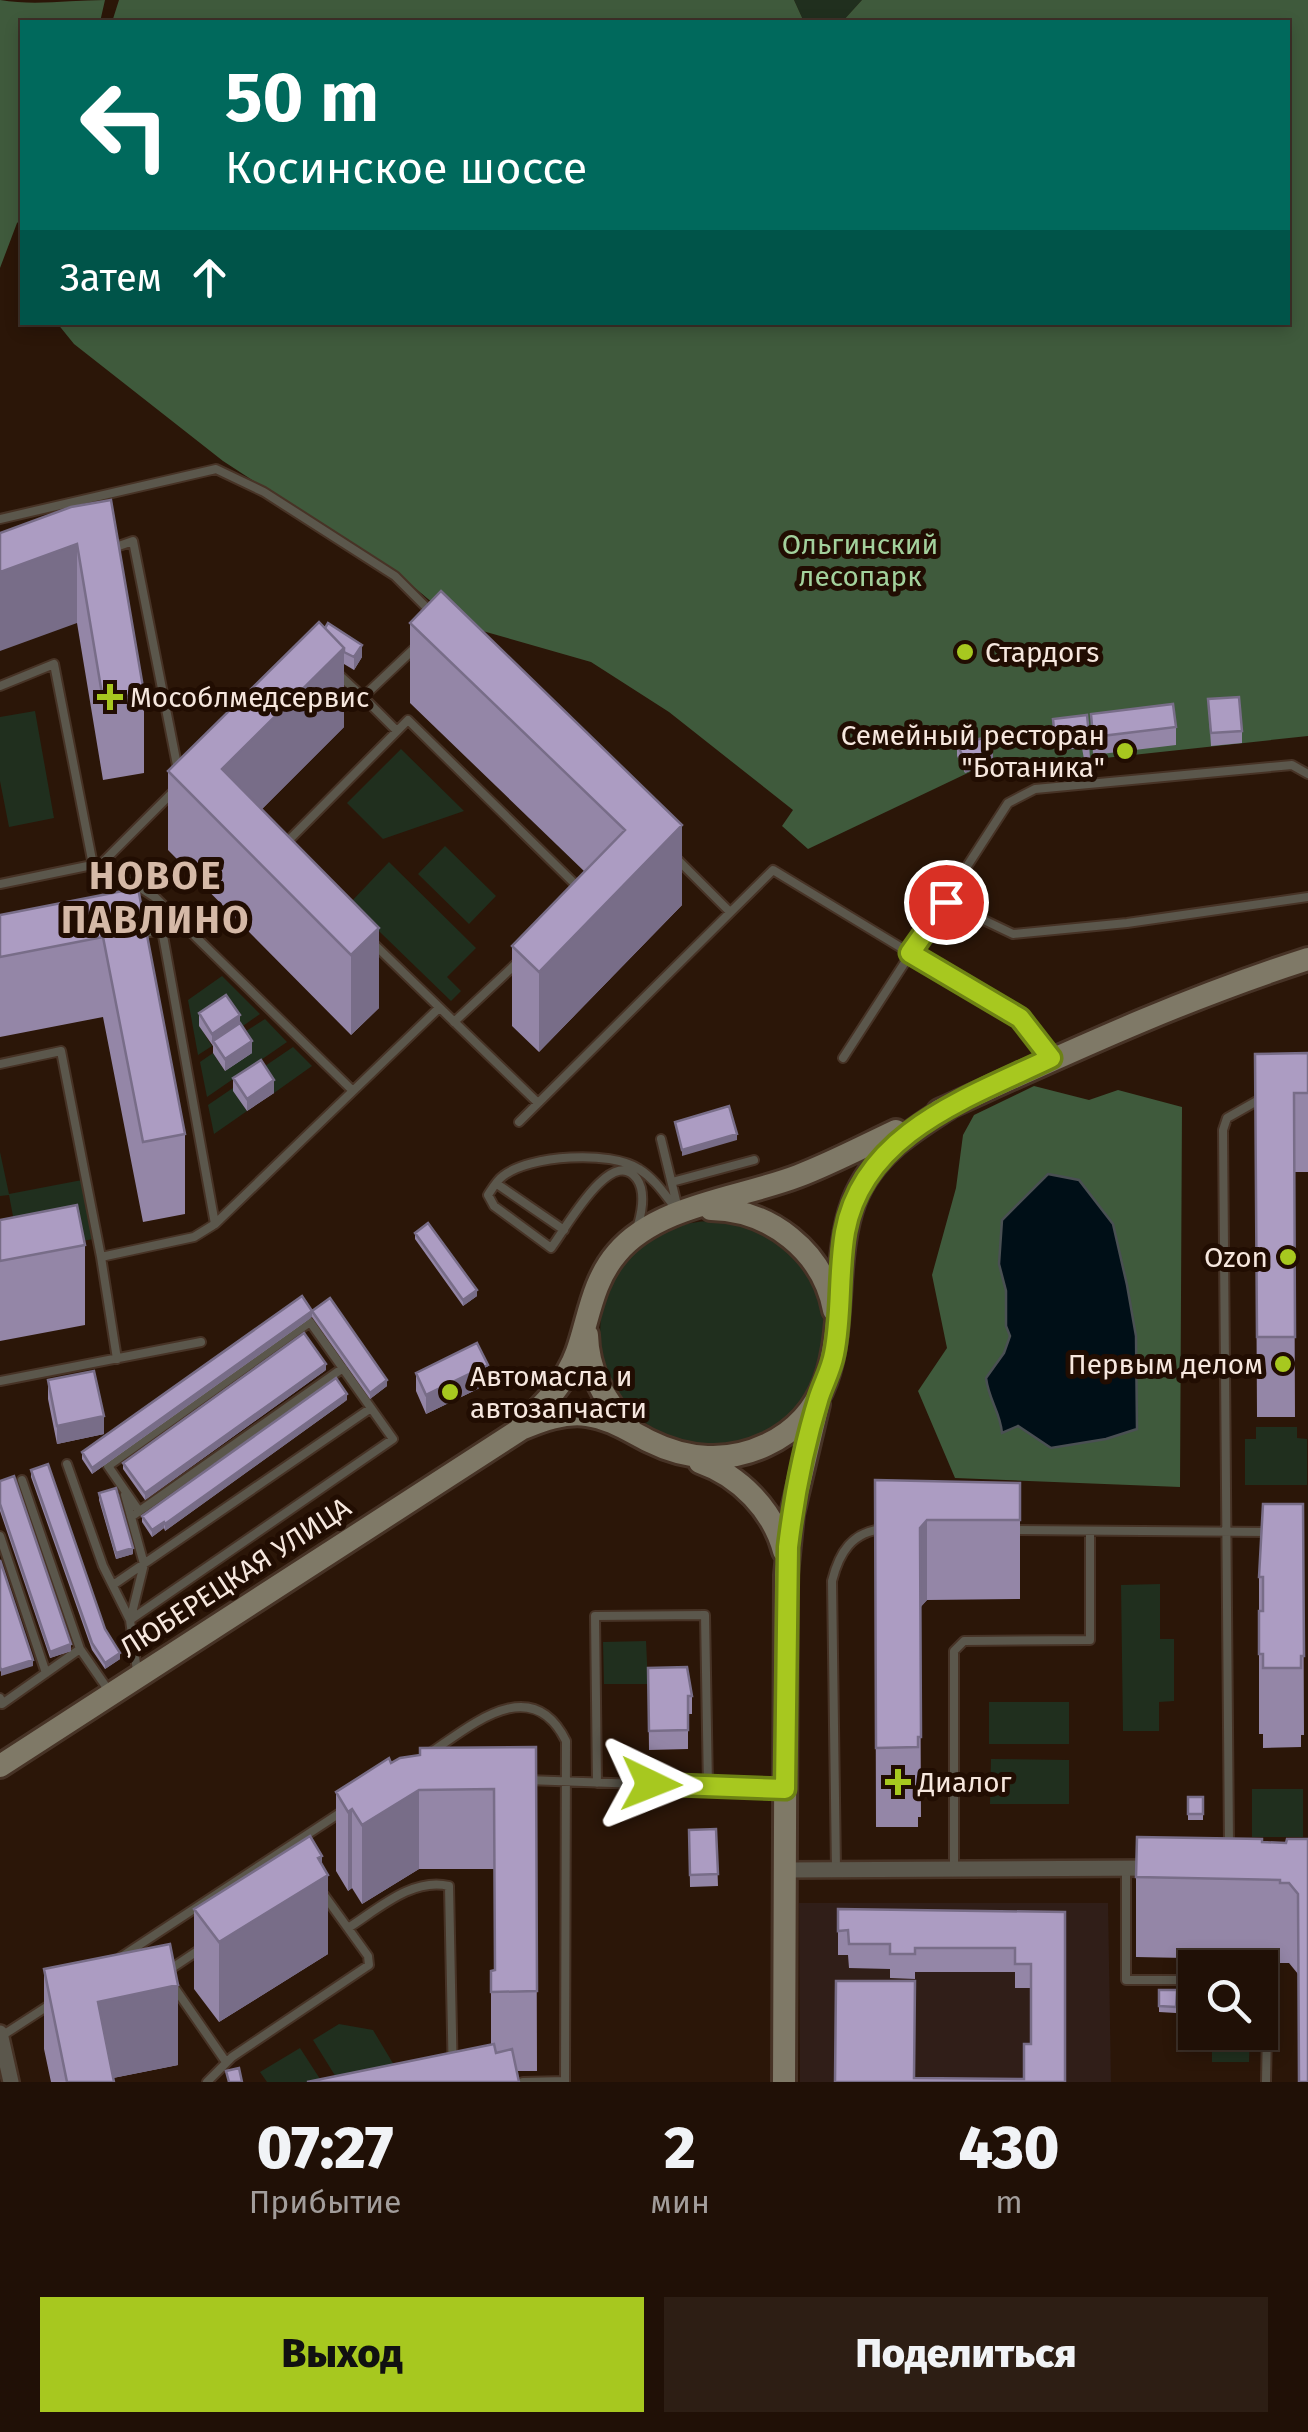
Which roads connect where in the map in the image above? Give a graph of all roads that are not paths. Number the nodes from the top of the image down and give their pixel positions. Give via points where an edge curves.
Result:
1 (0, 519) edge
2 (100, 553) edge
3 (441, 622) edge
4 (428, 635) edge
5 (326, 663) edge
6 (0, 686) edge
7 (363, 697) junction
8 (398, 731) junction
9 (1308, 774) edge
10 (662, 844) edge
11 (287, 860) edge
12 (98, 864) junction
13 (0, 884) edge
14 (587, 896) edge
15 (1308, 897) edge
16 (156, 898) junction
17 (946, 902) junction
18 (730, 912) junction
19 (162, 930) junction
20 (126, 936) edge
21 (368, 938) edge
22 (532, 948) edge
23 (910, 953) junction
24 (1308, 959) edge
25 (440, 1008) junction
26 (454, 1022) junction
27 (843, 1058) dead end
28 (1051, 1058) junction
29 (0, 1064) edge
30 (353, 1091) junction
31 (1272, 1096) edge
32 (538, 1103) junction
33 (949, 1107) junction
34 (519, 1122) dead end
35 (661, 1140) dead end
36 (754, 1160) dead end
37 (672, 1182) junction
38 (497, 1184) junction
39 (679, 1213) junction
40 (214, 1224) junction
41 (564, 1230) junction
42 (634, 1236) junction
43 (98, 1242) junction
44 (78, 1246) edge
45 (101, 1257) junction
46 (588, 1317) junction
47 (836, 1324) junction
48 (201, 1342) dead end
49 (117, 1359) junction
50 (342, 1368) junction
51 (0, 1382) edge
52 (820, 1396) junction
53 (371, 1408) junction
54 (503, 1439) junction
55 (650, 1442) junction
56 (673, 1452) junction
57 (66, 1464) dead end
58 (22, 1480) dead end
59 (122, 1486) junction
60 (140, 1510) junction
61 (131, 1517) junction
62 (896, 1529) edge
63 (994, 1530) edge
64 (1090, 1531) junction
65 (1226, 1532) junction
66 (1276, 1532) edge
67 (0, 1536) edge
68 (144, 1564) junction
69 (786, 1575) junction
70 (113, 1586) junction
71 (130, 1620) junction
72 (80, 1649) junction
73 (46, 1673) junction
74 (137, 1677) junction
75 (111, 1694) junction
76 (0, 1698) edge
77 (423, 1758) edge
78 (0, 1766) edge
79 (510, 1780) edge
80 (568, 1781) junction
81 (597, 1783) junction
82 (708, 1787) junction
83 (785, 1789) junction
84 (351, 1806) edge
85 (290, 1846) junction
86 (1229, 1852) edge
87 (300, 1860) edge
88 (1178, 1867) edge
89 (1126, 1868) junction
90 (954, 1869) junction
91 (785, 1870) junction
92 (836, 1870) junction
93 (320, 1890) edge
94 (348, 1928) junction
95 (214, 1940) edge
96 (144, 1942) junction
97 (113, 1962) edge
98 (165, 1972) junction
99 (1178, 1980) edge
100 (67, 1993) edge
101 (0, 2036) edge
102 (1267, 2050) edge
103 (226, 2062) junction
104 (10, 2082) edge
105 (207, 2082) edge
106 (453, 2082) edge
107 (523, 2082) edge
108 (566, 2082) edge
109 (784, 2082) edge
110 (1266, 2082) edge

1 - 3 lane via 216,469 395,576
2 - 12 lane via 134,540 181,784
4 - 7 lane
5 - 7 lane
6 - 12 lane via 54,664
7 - 8 lane
8 - 11 lane via 278,851
8 - 14 lane via 408,720
9 - 17 lane via 1292,765 1034,789 1008,803
10 - 18 lane
12 - 13 lane
12 - 16 lane
15 - 17 lane via 1013,934
16 - 19 lane
16 - 30 lane
17 - 23 lane
18 - 23 lane via 774,870
18 - 32 lane
19 - 20 lane
19 - 40 lane
21 - 25 lane
22 - 26 lane
23 - 27 lane
23 - 28 lane via 1020,1018
24 - 28 main road
25 - 26 lane
25 - 30 lane
26 - 32 lane
28 - 33 main road
29 - 43 lane via 60,1051
30 - 40 lane
31 - 65 lane via 1232,1114 1223,1130
32 - 34 lane
33 - 39 main road via 802,1174
33 - 47 main road via 885,1151 855,1198
35 - 37 lane
36 - 37 lane
37 - 39 lane
38 - 39 lane via 527,1166 574,1156 620,1159 656,1183
38 - 41 lane
38 - 41 lane via 488,1195 494,1206 551,1248
39 - 42 main road
39 - 47 main road via 726,1210 774,1225 810,1256
40 - 45 lane via 194,1237
41 - 42 lane via 602,1179 622,1169 641,1185
42 - 46 main road via 604,1271
43 - 44 lane
43 - 45 lane
45 - 49 lane
46 - 54 main road via 576,1356 554,1392
46 - 55 main road via 600,1390
47 - 52 main road
48 - 49 lane
49 - 51 lane
50 - 53 lane
50 - 59 lane via 310,1322 108,1466
50 - 60 lane
52 - 56 main road via 768,1444 720,1458
52 - 69 main road via 792,1514
53 - 68 lane
53 - 71 lane via 393,1439
54 - 55 main road via 574,1414 607,1419
54 - 74 main road, ЛЮБЕРЕЦКАЯ УЛИЦА
55 - 56 main road
56 - 69 main road via 729,1476 763,1507 780,1537
57 - 70 lane
58 - 72 lane
59 - 60 lane
59 - 61 lane
60 - 61 lane
61 - 68 lane
62 - 92 lane via 876,1528 854,1538 837,1559 832,1581
63 - 64 lane
64 - 65 lane
64 - 90 lane via 1090,1640 964,1640 954,1651
65 - 66 lane
65 - 86 lane
67 - 73 lane
68 - 70 lane
68 - 71 lane
69 - 83 main road
70 - 71 lane
71 - 74 lane
72 - 73 lane
72 - 75 lane
73 - 76 lane via 2,1704
74 - 75 main road, ЛЮБЕРЕЦКАЯ УЛИЦА
75 - 78 main road, ЛЮБЕРЕЦКАЯ УЛИЦА
77 - 80 lane via 485,1717 526,1707 560,1728
79 - 80 lane
80 - 81 lane
80 - 108 lane
81 - 82 lane
81 - 82 lane via 595,1616 705,1615
82 - 83 lane
83 - 91 main road
84 - 85 lane
85 - 87 lane
85 - 96 lane
88 - 89 street
89 - 90 street
89 - 99 lane via 1126,1980
90 - 92 street
91 - 92 street
91 - 109 main road
93 - 94 lane
94 - 103 lane via 368,1956 364,1972
94 - 106 lane via 418,1885 449,1886
95 - 98 lane
96 - 97 lane
96 - 98 lane
98 - 103 lane
100 - 101 lane
101 - 104 street
102 - 110 lane
103 - 105 lane
107 - 108 lane

